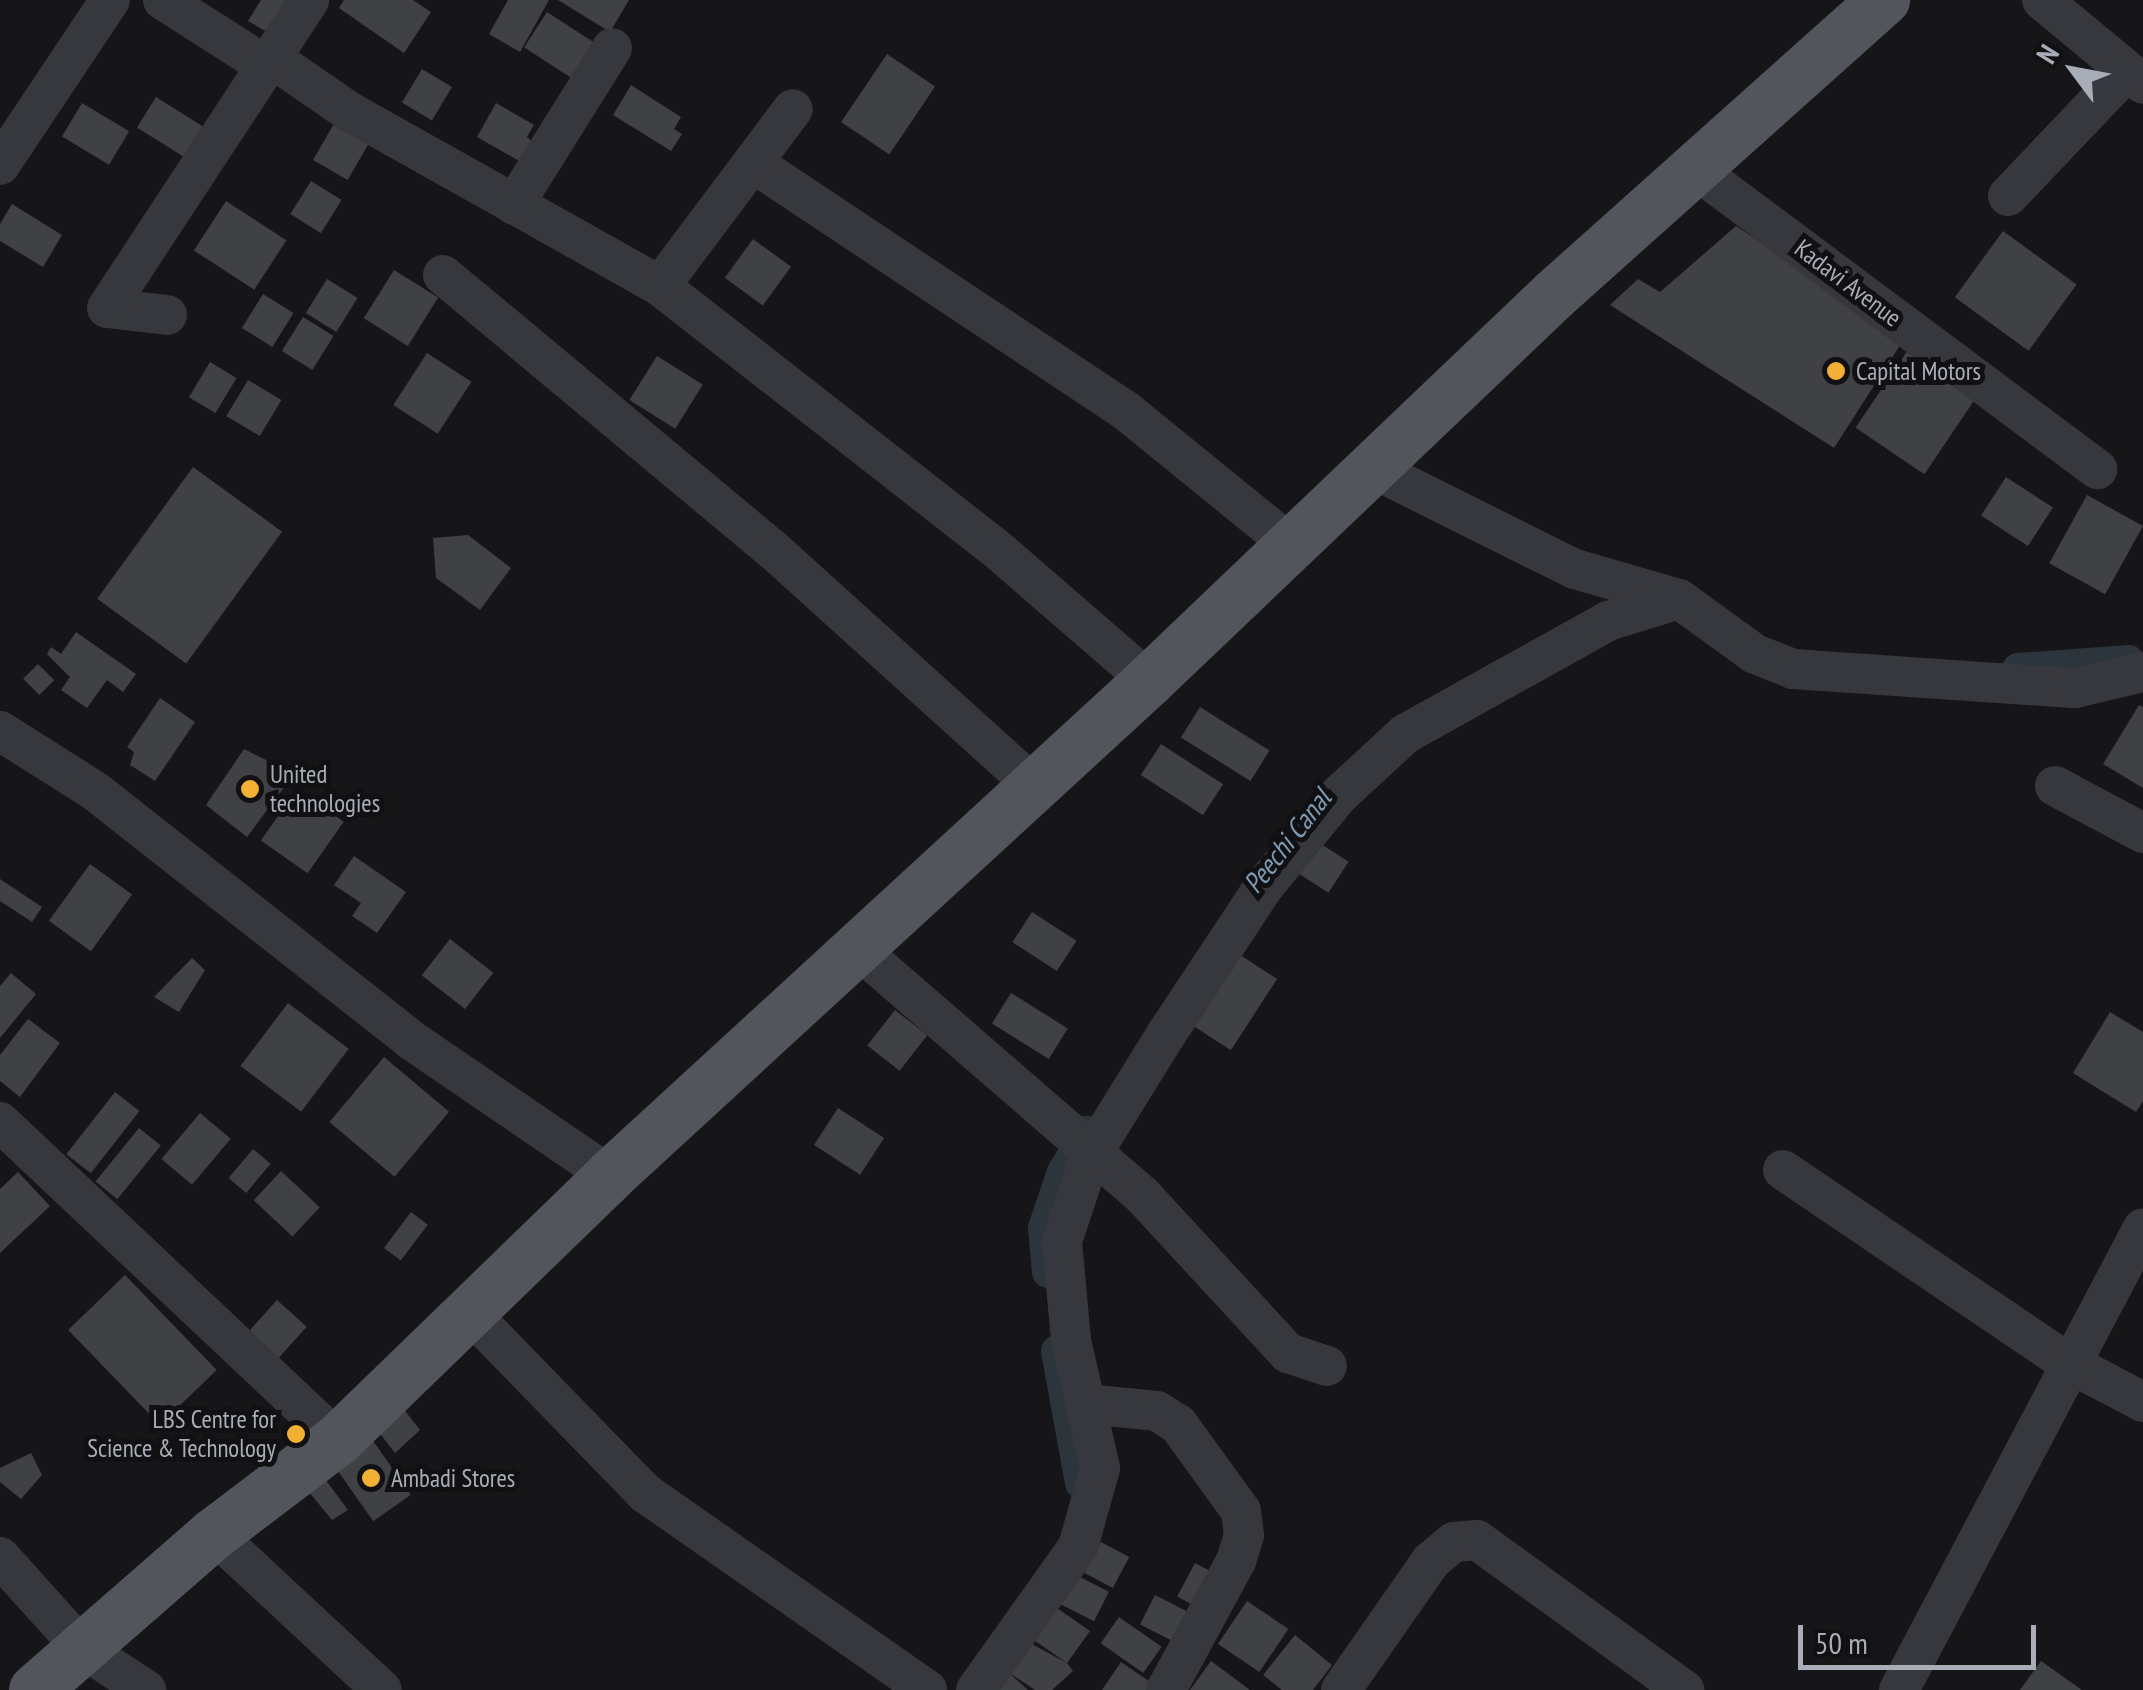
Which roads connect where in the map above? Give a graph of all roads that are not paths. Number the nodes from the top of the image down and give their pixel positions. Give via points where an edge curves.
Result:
1 (110, 0) edge
2 (163, 0) edge
3 (308, 0) edge
4 (1884, 0) edge
5 (2042, 0) edge
6 (612, 48) dead end
7 (268, 61) junction
8 (2134, 78) edge
9 (793, 109) dead end
10 (753, 163) junction
11 (0, 165) edge
12 (1695, 170) junction
13 (2008, 196) dead end
14 (514, 205) junction
15 (443, 275) dead end
16 (660, 286) junction
17 (166, 314) dead end
18 (1372, 468) junction
19 (2097, 469) dead end
20 (1291, 546) junction
21 (1679, 599) junction
22 (2143, 672) edge
23 (1149, 681) junction
24 (0, 732) edge
25 (1034, 786) junction
26 (2055, 786) dead end
27 (2143, 833) edge
28 (858, 949) junction
29 (0, 1122) edge
30 (1077, 1144) junction
31 (1783, 1170) dead end
32 (610, 1176) junction
33 (2143, 1228) edge
34 (469, 1312) junction
35 (2067, 1362) junction
36 (1327, 1366) dead end
37 (2143, 1402) edge
38 (1086, 1404) junction
39 (338, 1440) junction
40 (214, 1534) junction
41 (0, 1557) edge
42 (82, 1648) junction
43 (35, 1690) edge
44 (146, 1690) edge
45 (382, 1690) edge
46 (927, 1690) edge
47 (976, 1690) edge
48 (1166, 1690) edge
49 (1341, 1690) edge
50 (1684, 1690) edge
51 (1899, 1690) edge

1 - 11 street
2 - 7 street
3 - 7 street
4 - 12 main road
5 - 8 street
6 - 14 street
7 - 14 street
7 - 17 street via 107,308
8 - 13 street
9 - 10 street
10 - 16 street
10 - 20 street via 1125,410
12 - 18 main road
12 - 19 street, Kadavi Avenue
14 - 16 street
15 - 25 street via 771,548
16 - 23 street via 992,544
18 - 20 main road
18 - 21 street via 1576,569
20 - 23 main road
21 - 22 street via 1755,654 1793,669 2075,688
21 - 30 street via 1608,620 1406,734 1339,795 1265,885
23 - 25 main road
24 - 32 street via 96,791 410,1040
25 - 28 main road
26 - 27 street
28 - 30 street
28 - 32 main road
29 - 39 street
30 - 36 street via 1143,1196 1288,1353
30 - 38 street via 1062,1241 1071,1340
31 - 35 street
32 - 34 main road
33 - 35 street
34 - 39 main road
34 - 46 street via 645,1493
35 - 37 street
35 - 51 street
38 - 47 street via 1100,1468 1078,1547
38 - 48 street via 1157,1411 1178,1424 1241,1510 1244,1535 1236,1560
39 - 40 main road
40 - 42 main road
40 - 45 street
41 - 42 street
42 - 43 main road
42 - 44 street
49 - 50 street via 1431,1561 1454,1542 1478,1540

